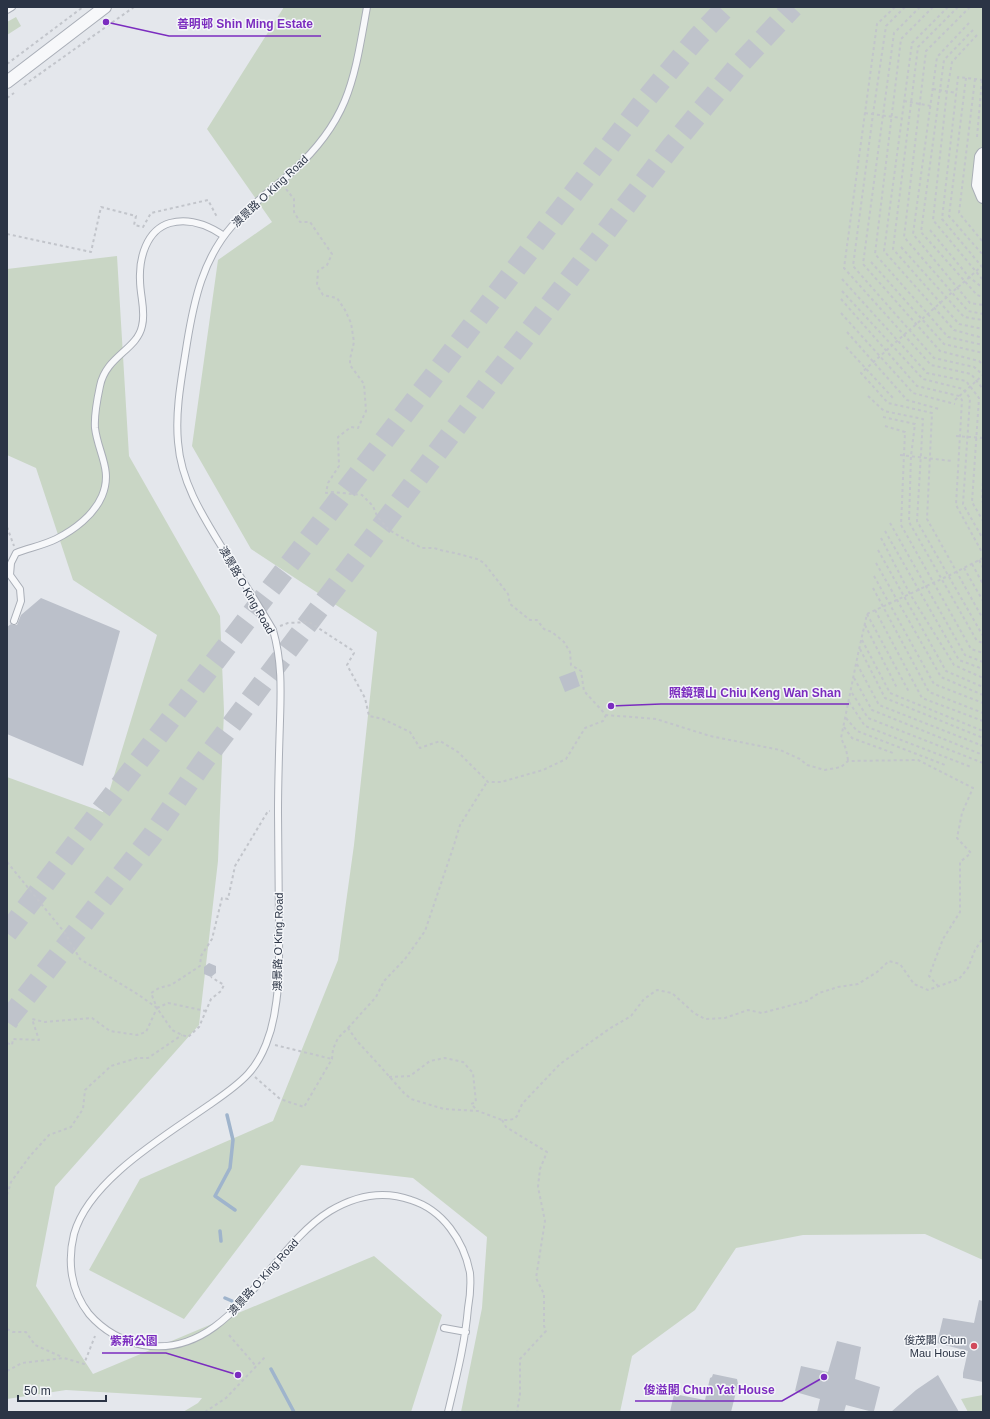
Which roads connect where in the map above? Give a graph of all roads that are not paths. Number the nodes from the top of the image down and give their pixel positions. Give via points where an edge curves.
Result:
1 (12, 7) edge
2 (105, 7) edge
3 (367, 7) edge
4 (7, 10) edge
5 (7, 82) edge
6 (983, 154) edge
7 (983, 197) edge
8 (224, 236) junction
9 (14, 622) dead end
10 (444, 1328) dead end
11 (466, 1332) junction
12 (448, 1412) edge

1 - 4 lane
2 - 5 street
3 - 8 lane, 澳景路 O King Road via 349,92 328,133 301,163 246,211
6 - 7 street via 978,185
8 - 9 lane via 210,227 186,222 168,224 151,236 141,270 144,314 142,328 135,341 108,368 100,386 95,424 106,471 102,496 95,508 62,536 16,553 10,575 20,589 21,601
8 - 11 lane, 澳景路 O King Road via 203,273 193,309 179,395 178,444 185,476 196,504 273,630 278,646 281,672 278,810 279,983 275,1015 259,1060 249,1073 118,1172 90,1202 79,1220 72,1242 71,1275 86,1308 110,1332 125,1340 142,1344 178,1344 208,1331 226,1318 245,1300 304,1231 332,1210 364,1196 384,1195 419,1203 438,1215 452,1230 468,1262 470,1291
10 - 11 lane
11 - 12 lane, 澳景路 O King Road

